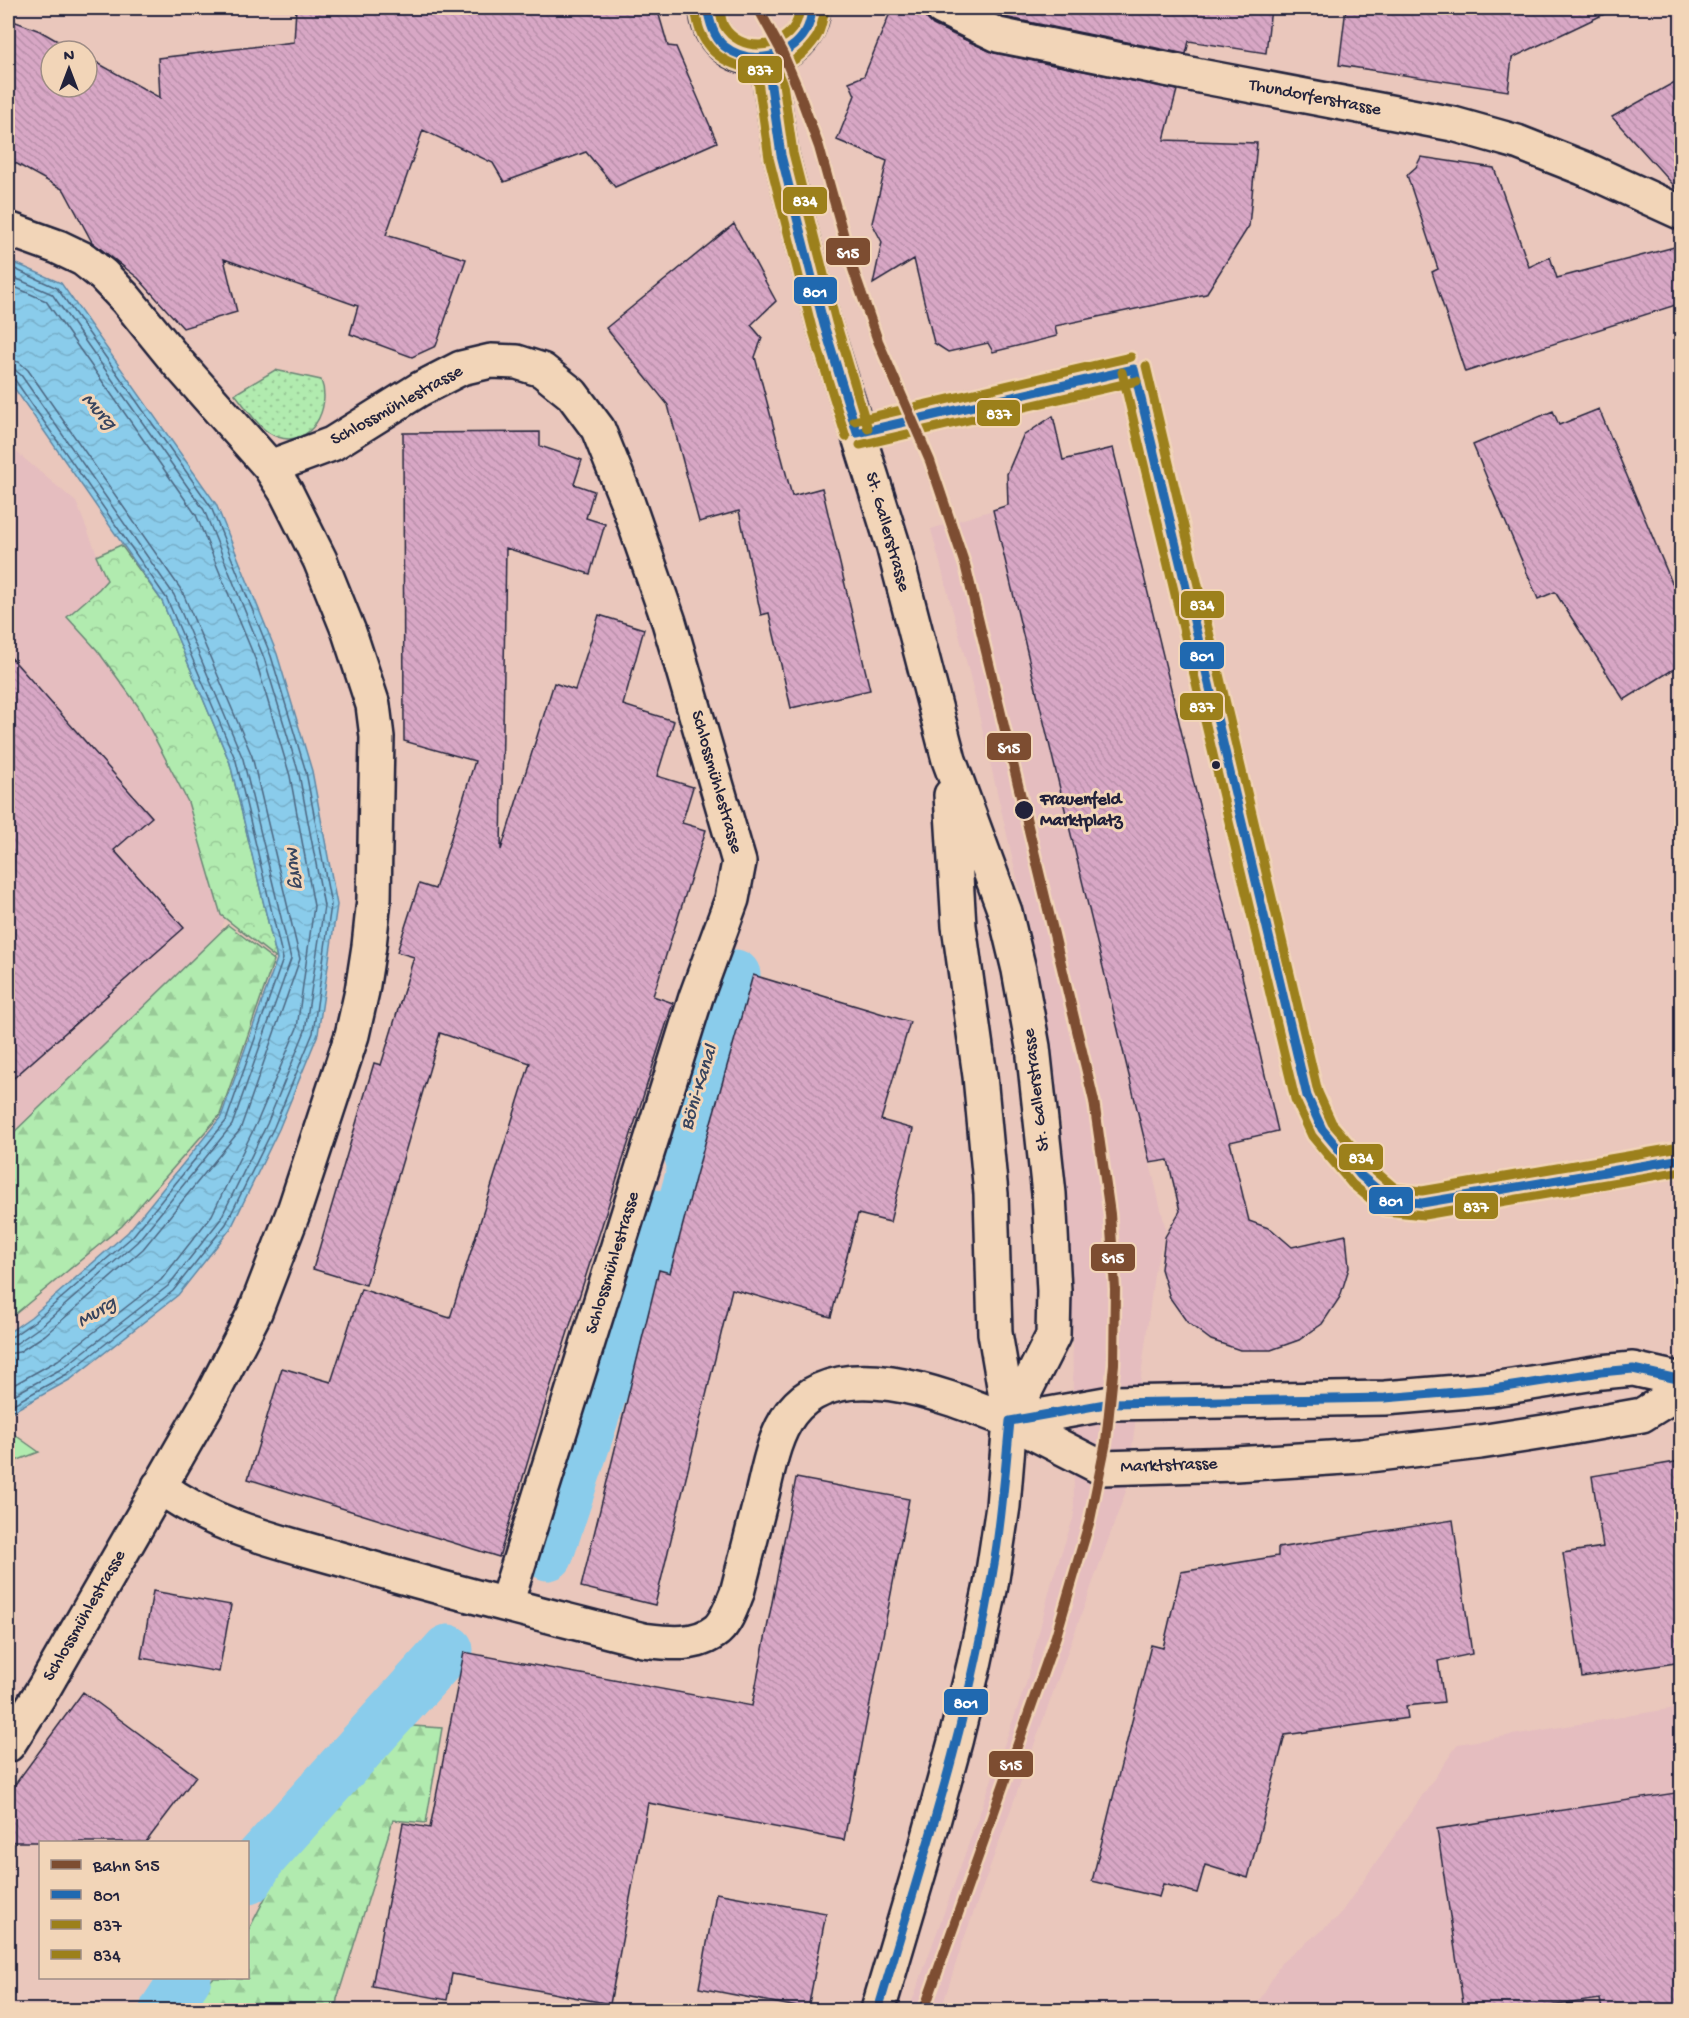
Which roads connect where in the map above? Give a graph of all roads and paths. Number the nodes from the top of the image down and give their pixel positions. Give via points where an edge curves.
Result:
1 (707, 8) edge
2 (831, 8) edge
3 (942, 8) edge
4 (810, 20) edge
5 (767, 58) junction
6 (1682, 213) edge
7 (8, 228) edge
8 (270, 467) junction
9 (949, 760) junction
10 (1682, 1380) edge
11 (1682, 1390) edge
12 (1010, 1421) junction
13 (159, 1486) junction
14 (506, 1604) junction
15 (8, 1744) edge
16 (878, 2010) edge

1 - 5 street via 713,31 721,42 750,58
2 - 4 street
3 - 6 street, Thundorferstrasse via 998,35 1454,124 1517,142
4 - 5 street via 797,45
5 - 9 street, St. Gallerstrasse via 781,155 824,324 893,545
7 - 8 street, Schlossmühlestrasse via 75,255 103,275
8 - 13 street, Schlossmühlestrasse via 320,560 373,705 377,737 376,843 369,946 352,1035 295,1208 255,1312 210,1400
8 - 14 street, Schlossmühlestrasse via 332,444 461,368 491,361 517,362 542,370 572,394 598,429 627,501 669,622 739,862 732,899 696,998
9 - 12 street, St. Gallerstrasse via 959,926 980,1076 991,1194 995,1333
9 - 12 street, St. Gallerstrasse via 1005,912 1020,970 1033,1047 1049,1194 1053,1336
10 - 12 street via 1633,1369 1493,1389 1385,1398 1111,1403
11 - 12 street, Marktstrasse via 1642,1415 1557,1430 1361,1456 1235,1464 1101,1468
12 - 14 street via 942,1395 887,1384 845,1382 804,1400 791,1413 776,1443 729,1614 717,1629 699,1640 643,1640
12 - 16 street, St. Gallerstrasse via 1003,1506 974,1665
13 - 14 street via 193,1509 251,1534
13 - 15 street, Schlossmühlestrasse

